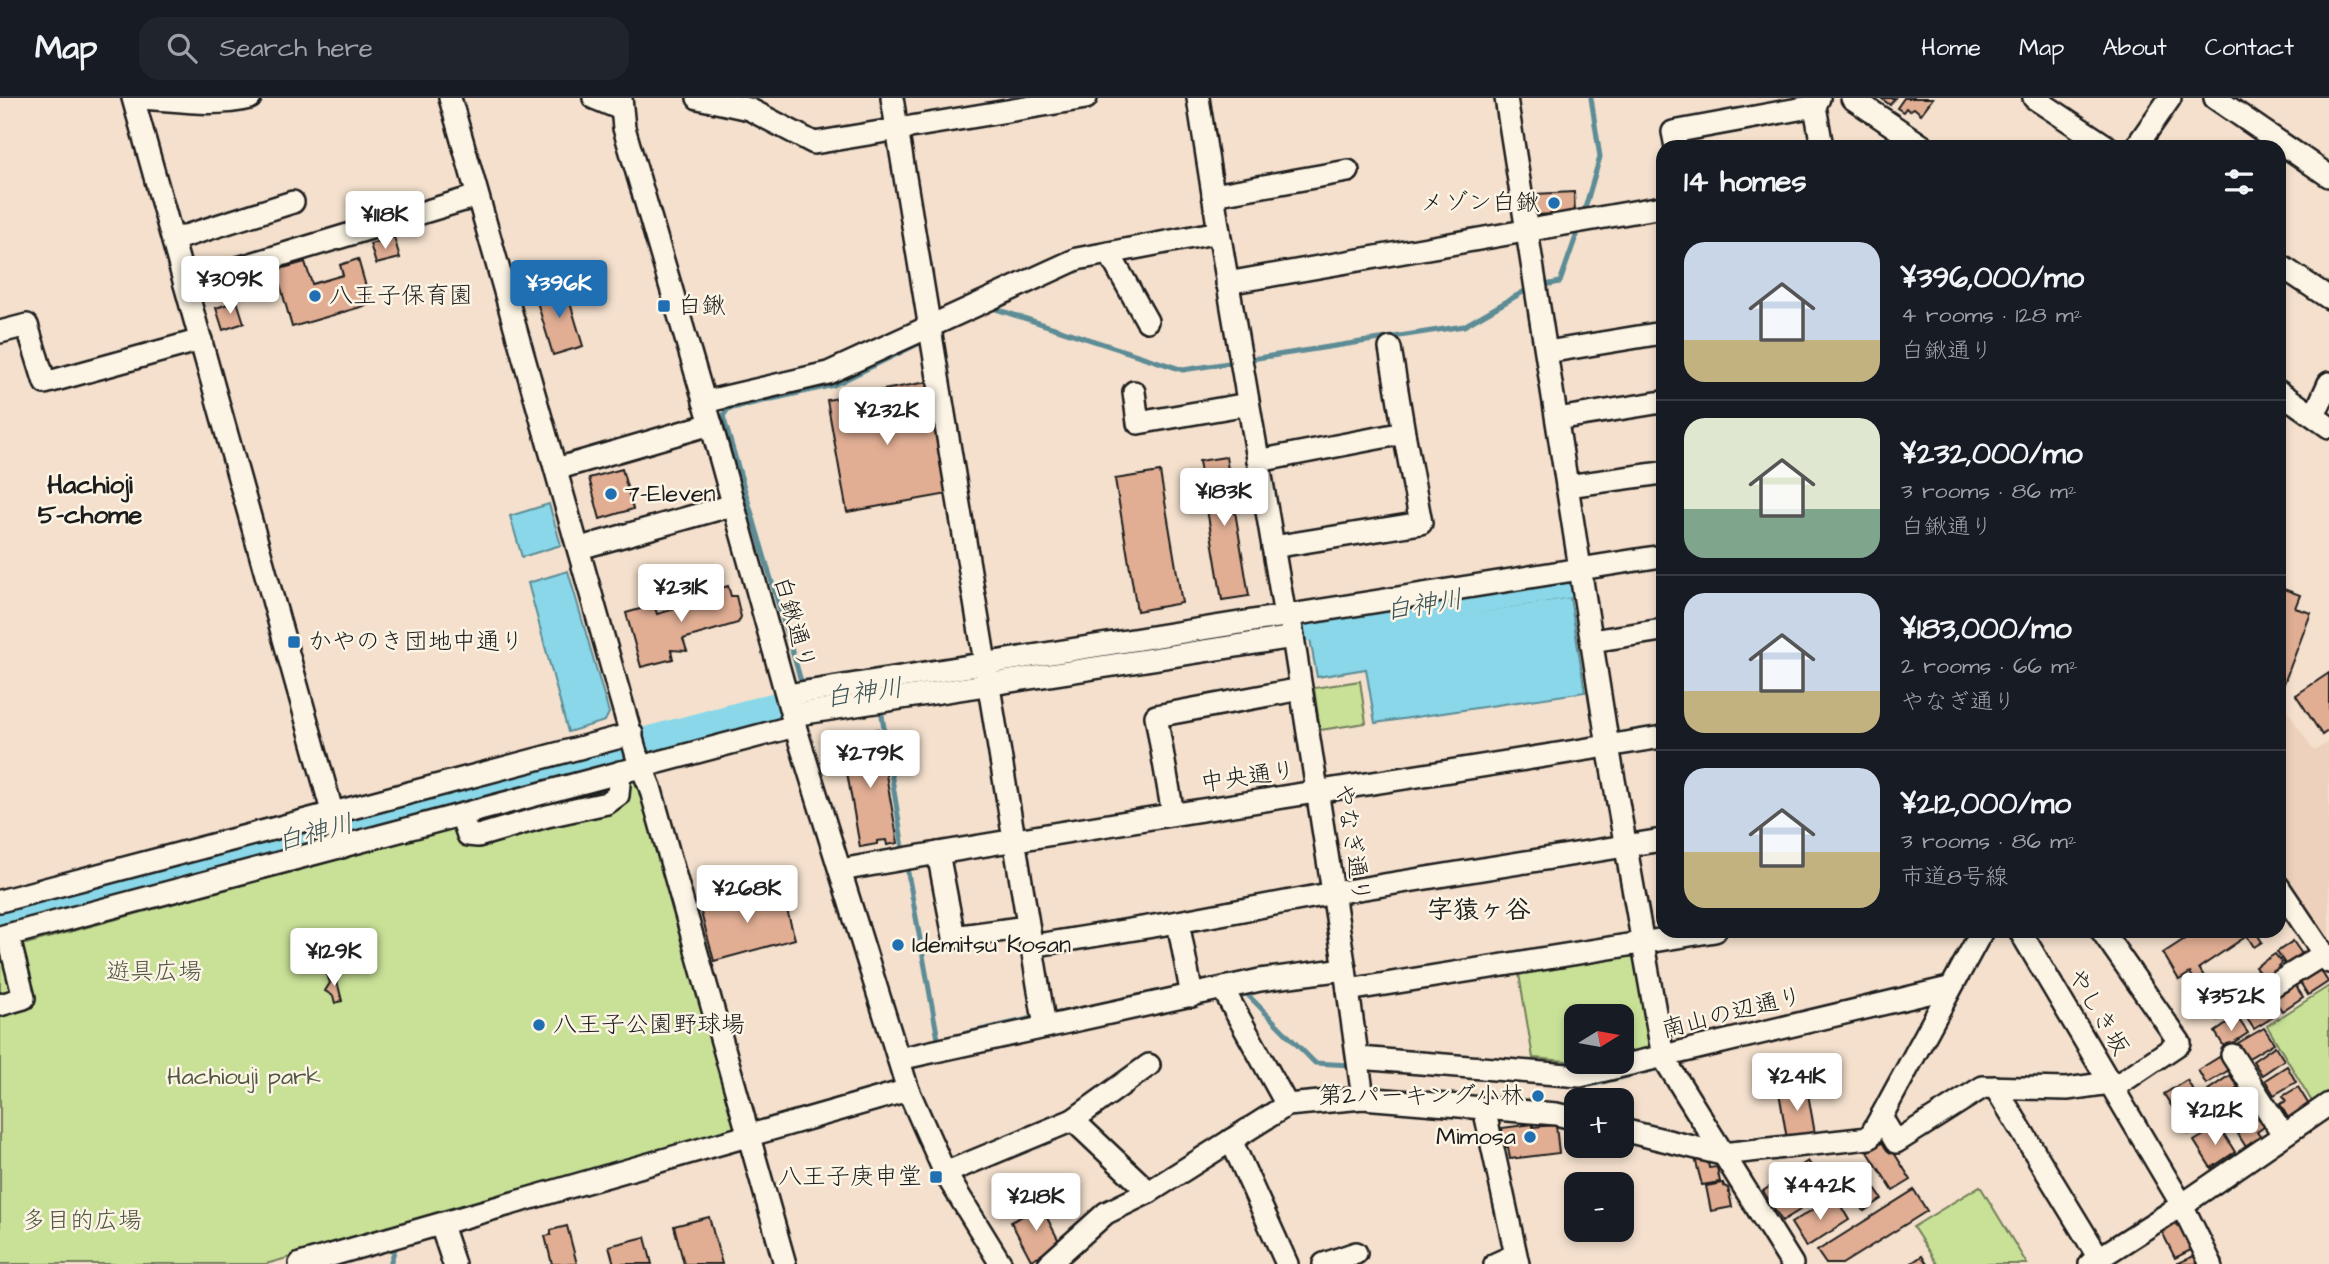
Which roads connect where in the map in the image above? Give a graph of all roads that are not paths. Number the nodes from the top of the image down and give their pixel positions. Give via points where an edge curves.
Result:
1 (133, 98) edge
2 (141, 98) edge
3 (250, 98) edge
4 (450, 98) edge
5 (594, 98) edge
6 (698, 98) edge
7 (892, 98) edge
8 (1086, 98) edge
9 (1198, 98) edge
10 (1506, 98) edge
11 (1852, 98) edge
12 (2034, 98) edge
13 (2170, 98) edge
14 (2215, 98) edge
15 (208, 100) edge
16 (1047, 101) edge
17 (1817, 102) edge
18 (621, 104) edge
19 (898, 130) junction
20 (1675, 140) edge
21 (1821, 140) edge
22 (1914, 140) edge
23 (2097, 140) edge
24 (2141, 140) edge
25 (2276, 140) edge
26 (2286, 147) edge
27 (1348, 171) dead end
28 (2329, 176) edge
29 (1213, 195) junction
30 (478, 196) junction
31 (293, 202) dead end
32 (1656, 208) edge
33 (1528, 231) junction
34 (1219, 232) junction
35 (173, 240) junction
36 (1109, 253) junction
37 (2286, 269) edge
38 (1227, 283) junction
39 (185, 284) junction
40 (2329, 298) edge
41 (1147, 321) dead end
42 (930, 327) junction
43 (0, 332) edge
44 (1656, 334) edge
45 (201, 340) junction
46 (1390, 348) dead end
47 (1546, 352) junction
48 (2329, 383) edge
49 (1134, 393) dead end
50 (2286, 397) edge
51 (704, 402) junction
52 (1656, 403) edge
53 (1248, 404) junction
54 (1557, 419) junction
55 (2321, 421) edge
56 (711, 424) junction
57 (1404, 433) junction
58 (1258, 461) junction
59 (556, 469) junction
60 (1656, 474) edge
61 (1567, 486) junction
62 (733, 505) junction
63 (1273, 547) junction
64 (580, 548) junction
65 (1656, 557) edge
66 (1581, 576) junction
67 (1290, 624) junction
68 (1656, 631) edge
69 (1592, 641) junction
70 (986, 675) junction
71 (1301, 689) junction
72 (791, 710) junction
73 (1656, 738) edge
74 (1608, 746) junction
75 (636, 749) junction
76 (1318, 793) junction
77 (1173, 814) junction
78 (337, 828) junction
79 (1014, 841) junction
80 (1656, 841) edge
81 (1626, 846) junction
82 (938, 853) junction
83 (841, 870) junction
84 (1334, 892) junction
85 (2286, 898) edge
86 (0, 901) edge
87 (39, 909) junction
88 (1178, 922) junction
89 (4, 936) edge
90 (1029, 936) junction
91 (1673, 938) edge
92 (1978, 938) edge
93 (2024, 938) edge
94 (2107, 938) edge
95 (1642, 943) junction
96 (2326, 958) edge
97 (1347, 979) junction
98 (1949, 988) junction
99 (1223, 989) junction
100 (1192, 996) junction
101 (0, 1005) edge
102 (2242, 1005) dead end
103 (1045, 1027) junction
104 (2232, 1055) dead end
105 (1663, 1057) junction
106 (1359, 1058) junction
107 (899, 1059) junction
108 (1149, 1065) dead end
109 (2112, 1086) junction
110 (1996, 1087) junction
111 (908, 1090) junction
112 (1363, 1098) junction
113 (2329, 1104) edge
114 (1287, 1105) junction
115 (1484, 1108) junction
116 (1564, 1116) edge
117 (1881, 1117) junction
118 (1073, 1119) junction
119 (1634, 1133) edge
120 (2283, 1134) junction
121 (750, 1135) junction
122 (1231, 1140) junction
123 (1721, 1154) junction
124 (946, 1173) junction
125 (1149, 1192) junction
126 (2182, 1205) junction
127 (441, 1225) junction
128 (1356, 1253) dead end
129 (1517, 1259) edge
130 (2094, 1261) edge
131 (300, 1264) edge
132 (454, 1264) edge
133 (785, 1264) edge
134 (1001, 1264) edge
135 (1049, 1264) edge
136 (1287, 1264) edge
137 (1324, 1264) edge
138 (1495, 1264) edge
139 (1792, 1264) edge
140 (2211, 1264) edge

1 - 35 street
2 - 15 street
3 - 15 street
4 - 30 street
5 - 18 street
6 - 19 street via 749,109 814,143
7 - 19 street
8 - 16 street
9 - 29 street, やなぎ通り
10 - 33 street
11 - 22 street
12 - 23 street
13 - 24 street
14 - 25 street
16 - 19 street
17 - 20 street via 1673,132
17 - 21 street
18 - 51 street, 白鍬通り via 624,128
19 - 42 street
26 - 28 street
27 - 29 street
29 - 34 street, やなぎ通り
30 - 39 street
30 - 59 street
31 - 35 street
32 - 33 street
33 - 38 street
33 - 47 street
34 - 36 street
34 - 38 street, やなぎ通り
35 - 39 street
36 - 41 street
36 - 42 street via 1077,259
37 - 40 street
38 - 53 street, やなぎ通り
39 - 45 street
42 - 51 street via 828,373
42 - 70 street
43 - 45 street via 27,325 45,383
44 - 47 street
45 - 78 street
46 - 57 street
47 - 54 street
48 - 55 street
49 - 53 street via 1138,423
50 - 55 street
51 - 56 street, 白鍬通り
52 - 54 street
53 - 58 street, やなぎ通り
54 - 61 street
56 - 59 street
56 - 62 street, 白鍬通り
57 - 58 street
57 - 63 street via 1421,523
58 - 63 street, やなぎ通り
59 - 64 street
60 - 61 street
61 - 66 street
62 - 64 street
62 - 72 street, 白鍬通り
63 - 67 street, やなぎ通り
64 - 75 street
65 - 66 street
66 - 67 street
66 - 69 street
67 - 70 street
67 - 71 street, やなぎ通り
68 - 69 street
69 - 74 street
70 - 72 street
70 - 79 street
71 - 76 street, やなぎ通り
71 - 77 street via 1156,716
72 - 75 street
72 - 83 street, 白鍬通り
73 - 74 street, 中央通り
74 - 76 street, 中央通り
74 - 81 street
75 - 78 street
75 - 78 street via 620,772 461,815
75 - 121 street
76 - 77 street, 中央通り
76 - 84 street, やなぎ通り
77 - 79 street, 中央通り
78 - 87 street
78 - 87 street
79 - 82 street, 中央通り
79 - 90 street
80 - 81 street
81 - 84 street
81 - 95 street
82 - 83 street, 中央通り
82 - 90 street via 954,937
83 - 107 street, 白鍬通り
84 - 88 street
84 - 97 street, やなぎ通り
85 - 96 street
86 - 87 street
87 - 89 street
88 - 90 street
88 - 100 street
89 - 101 street via 24,998
90 - 103 street
91 - 95 street
92 - 98 street
93 - 109 street, やしき坂
94 - 109 street via 2180,1043
95 - 97 street
95 - 105 street
96 - 102 street
97 - 99 street via 1260,980
97 - 106 street, やなぎ通り
98 - 105 street, 南山の辺通り
98 - 117 street
99 - 100 street
99 - 114 street
100 - 103 street
103 - 107 street
104 - 120 street
105 - 106 street, 南山の辺通り via 1580,1076
105 - 123 street
106 - 112 street, やなぎ通り
107 - 111 street, 白鍬通り
108 - 118 street
109 - 110 street
109 - 126 street, やしき坂
110 - 117 street via 1983,1087 1896,1142
110 - 130 street
111 - 121 street
111 - 124 street, 白鍬通り
112 - 114 street
112 - 115 street
113 - 120 street
114 - 122 street
115 - 116 street
115 - 129 street
117 - 123 street via 1869,1138
118 - 124 street
118 - 125 street
119 - 123 street
120 - 126 street
121 - 127 street
121 - 133 street
122 - 125 street
122 - 136 street
123 - 139 street
124 - 134 street, 白鍬通り
125 - 135 street via 1106,1213
126 - 130 street
126 - 140 street, やしき坂
127 - 131 street
127 - 132 street
128 - 137 street
129 - 138 street

